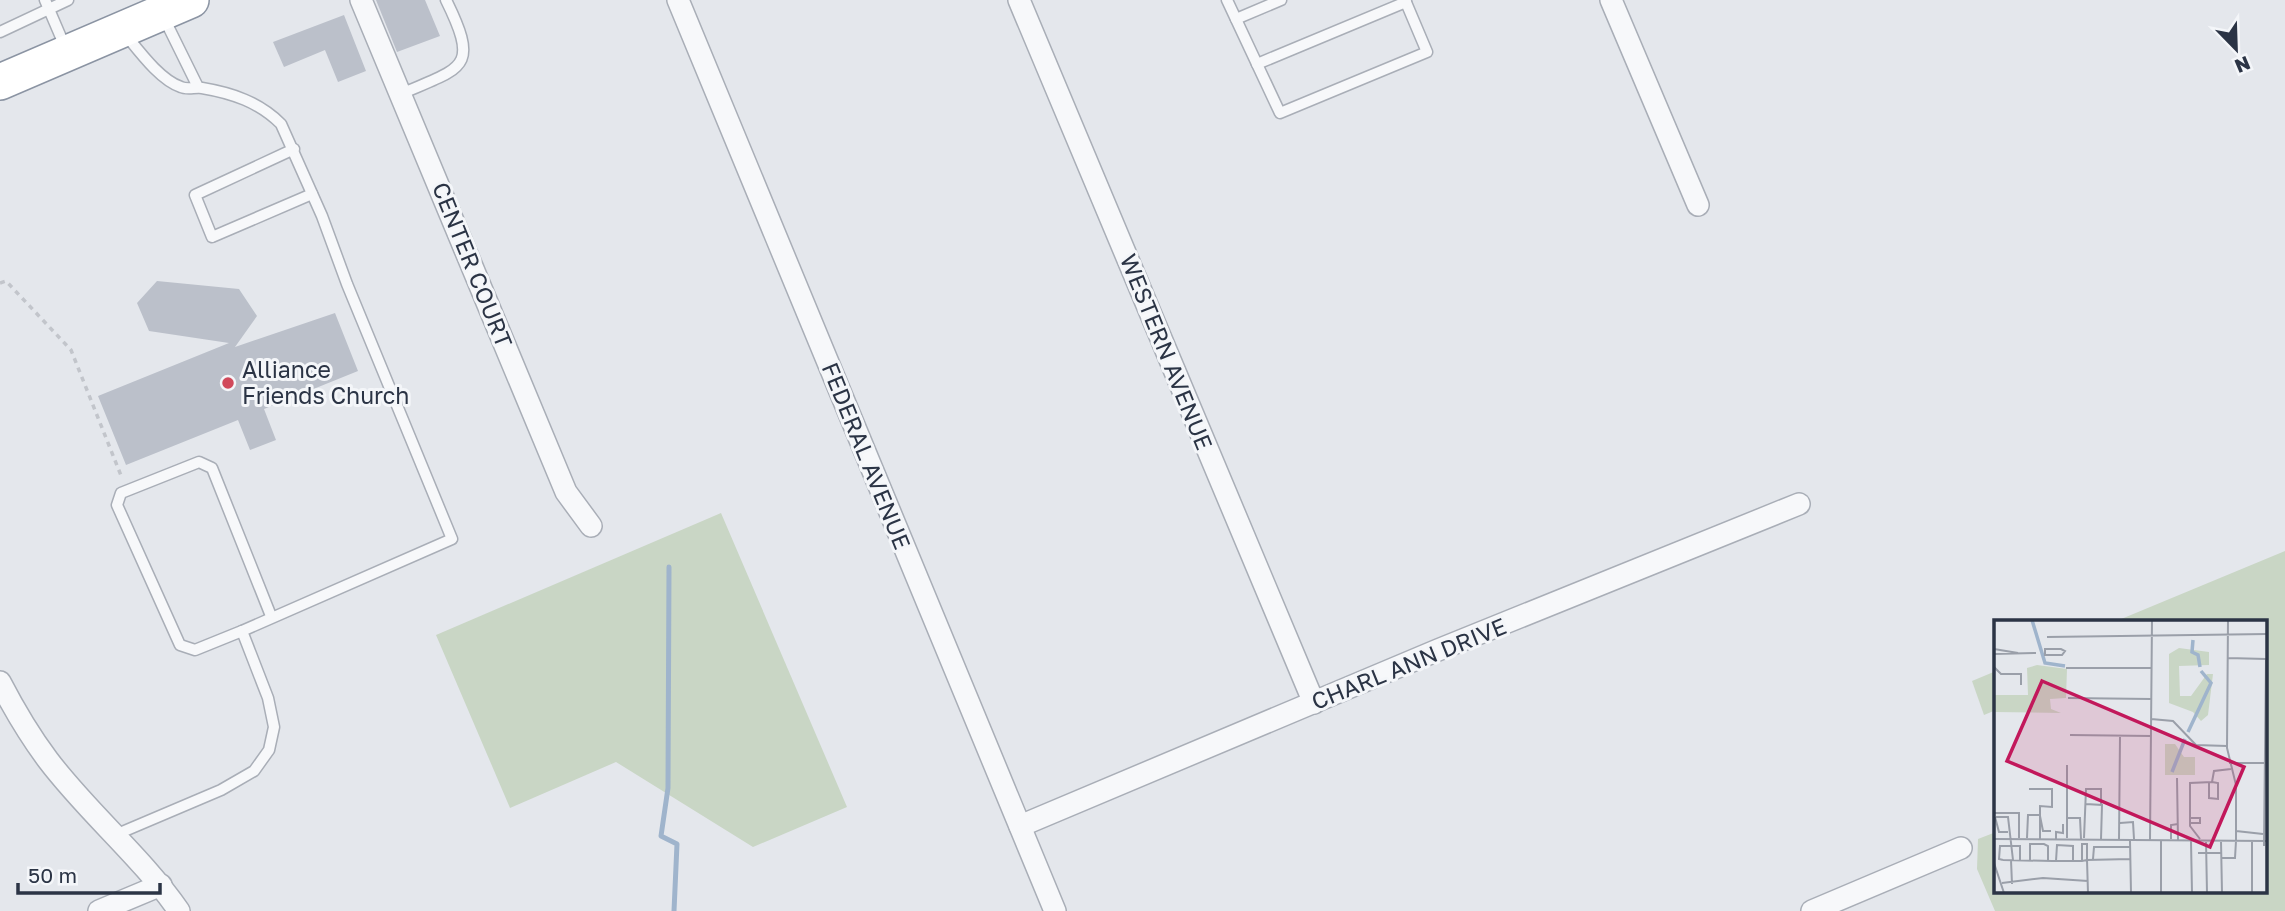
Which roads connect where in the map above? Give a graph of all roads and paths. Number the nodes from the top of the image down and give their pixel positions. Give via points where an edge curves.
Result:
1 (68, 0) edge
2 (361, 0) edge
3 (446, 0) edge
4 (678, 0) edge
5 (1019, 0) edge
6 (1227, 0) edge
7 (1281, 0) edge
8 (1611, 0) edge
9 (1405, 1) edge
10 (46, 4) edge
11 (177, 6) edge
12 (1236, 19) junction
13 (121, 29) junction
14 (0, 32) edge
15 (68, 52) junction
16 (1257, 64) junction
17 (0, 82) edge
18 (198, 87) junction
19 (401, 94) junction
20 (294, 149) junction
21 (312, 194) junction
22 (1698, 205) dead end
23 (0, 283) edge
24 (127, 490) junction
25 (1799, 503) dead end
26 (591, 526) dead end
27 (271, 616) junction
28 (242, 631) junction
29 (0, 682) edge
30 (1314, 703) junction
31 (1020, 827) junction
32 (115, 835) junction
33 (1961, 848) dead end
34 (161, 885) junction
35 (99, 911) edge
36 (179, 911) edge
37 (1055, 911) edge
38 (1812, 911) edge

1 - 10 lane
2 - 19 street, CENTER COURT
3 - 19 lane via 463,40 464,55 449,73
4 - 31 street, FEDERAL AVENUE
5 - 30 street, WESTERN AVENUE
6 - 12 lane
7 - 12 lane
8 - 22 street
9 - 16 lane
9 - 16 lane via 1427,52 1280,113
10 - 14 lane
10 - 15 lane
11 - 13 highway
11 - 18 lane
12 - 16 lane
13 - 15 highway
13 - 18 lane via 172,82
15 - 17 highway
18 - 20 lane via 244,98 271,114
19 - 26 street, CENTER COURT via 566,492
20 - 21 lane
20 - 21 lane via 194,195 212,237
21 - 27 lane via 452,539
23 - 24 path via 6,281 71,350
24 - 27 lane via 199,462 212,468
24 - 28 lane via 121,492 117,505 180,645 195,650
25 - 30 street, CHARL ANN DRIVE
27 - 28 lane
28 - 32 lane via 268,698 274,727 270,750 254,771 220,790
29 - 32 street via 49,761
30 - 31 street, CHARL ANN DRIVE
31 - 37 street, FEDERAL AVENUE
32 - 34 street
33 - 38 street
34 - 35 street
34 - 36 street

